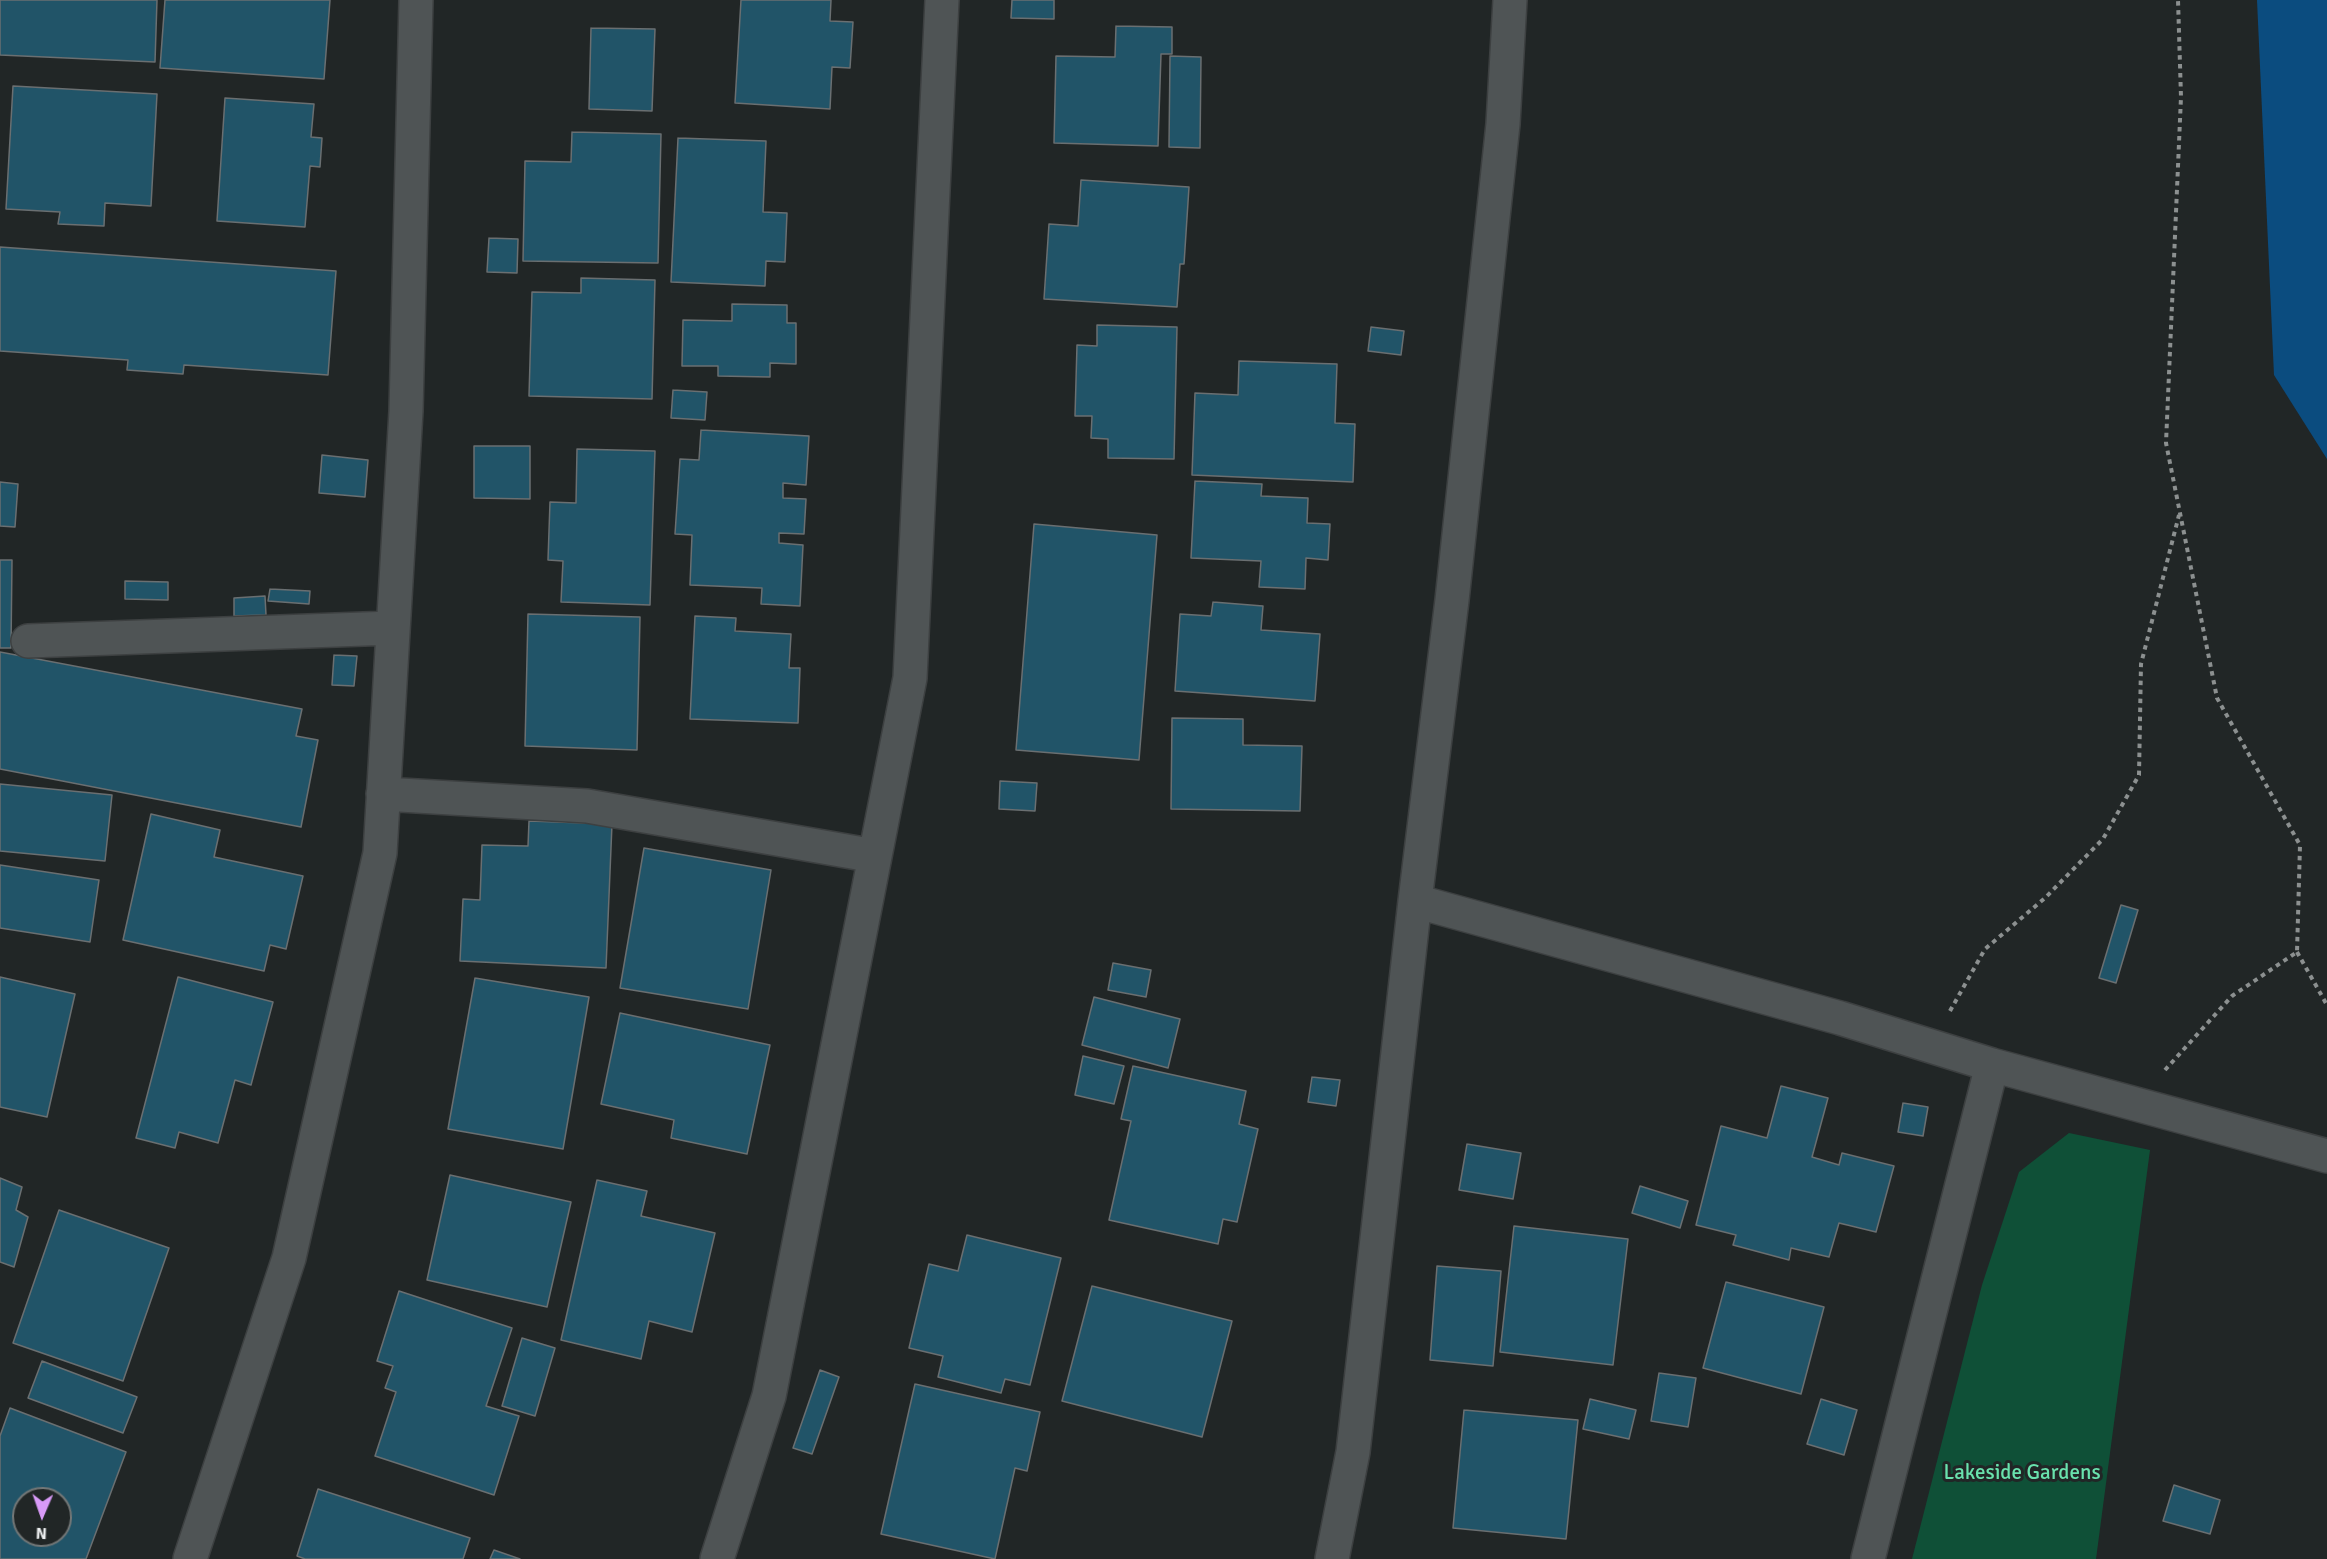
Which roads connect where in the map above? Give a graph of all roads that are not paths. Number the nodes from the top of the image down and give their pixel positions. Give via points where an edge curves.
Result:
1 (416, 0) edge
2 (942, 0) edge
3 (1510, 0) edge
4 (392, 628) junction
5 (28, 641) dead end
6 (383, 794) junction
7 (875, 856) junction
8 (1415, 901) junction
9 (1992, 1065) junction
10 (2327, 1156) edge
11 (190, 1559) edge
12 (717, 1559) edge
13 (1332, 1559) edge
14 (1868, 1559) edge

1 - 4 street via 405,411
2 - 7 street via 910,678
3 - 8 street via 1502,136 1454,588
4 - 5 street
4 - 6 street
6 - 7 street via 587,806
6 - 11 street via 380,853 289,1258
7 - 12 street via 769,1396
8 - 9 street via 1840,1018
8 - 13 street via 1353,1452
9 - 10 street
9 - 14 street

